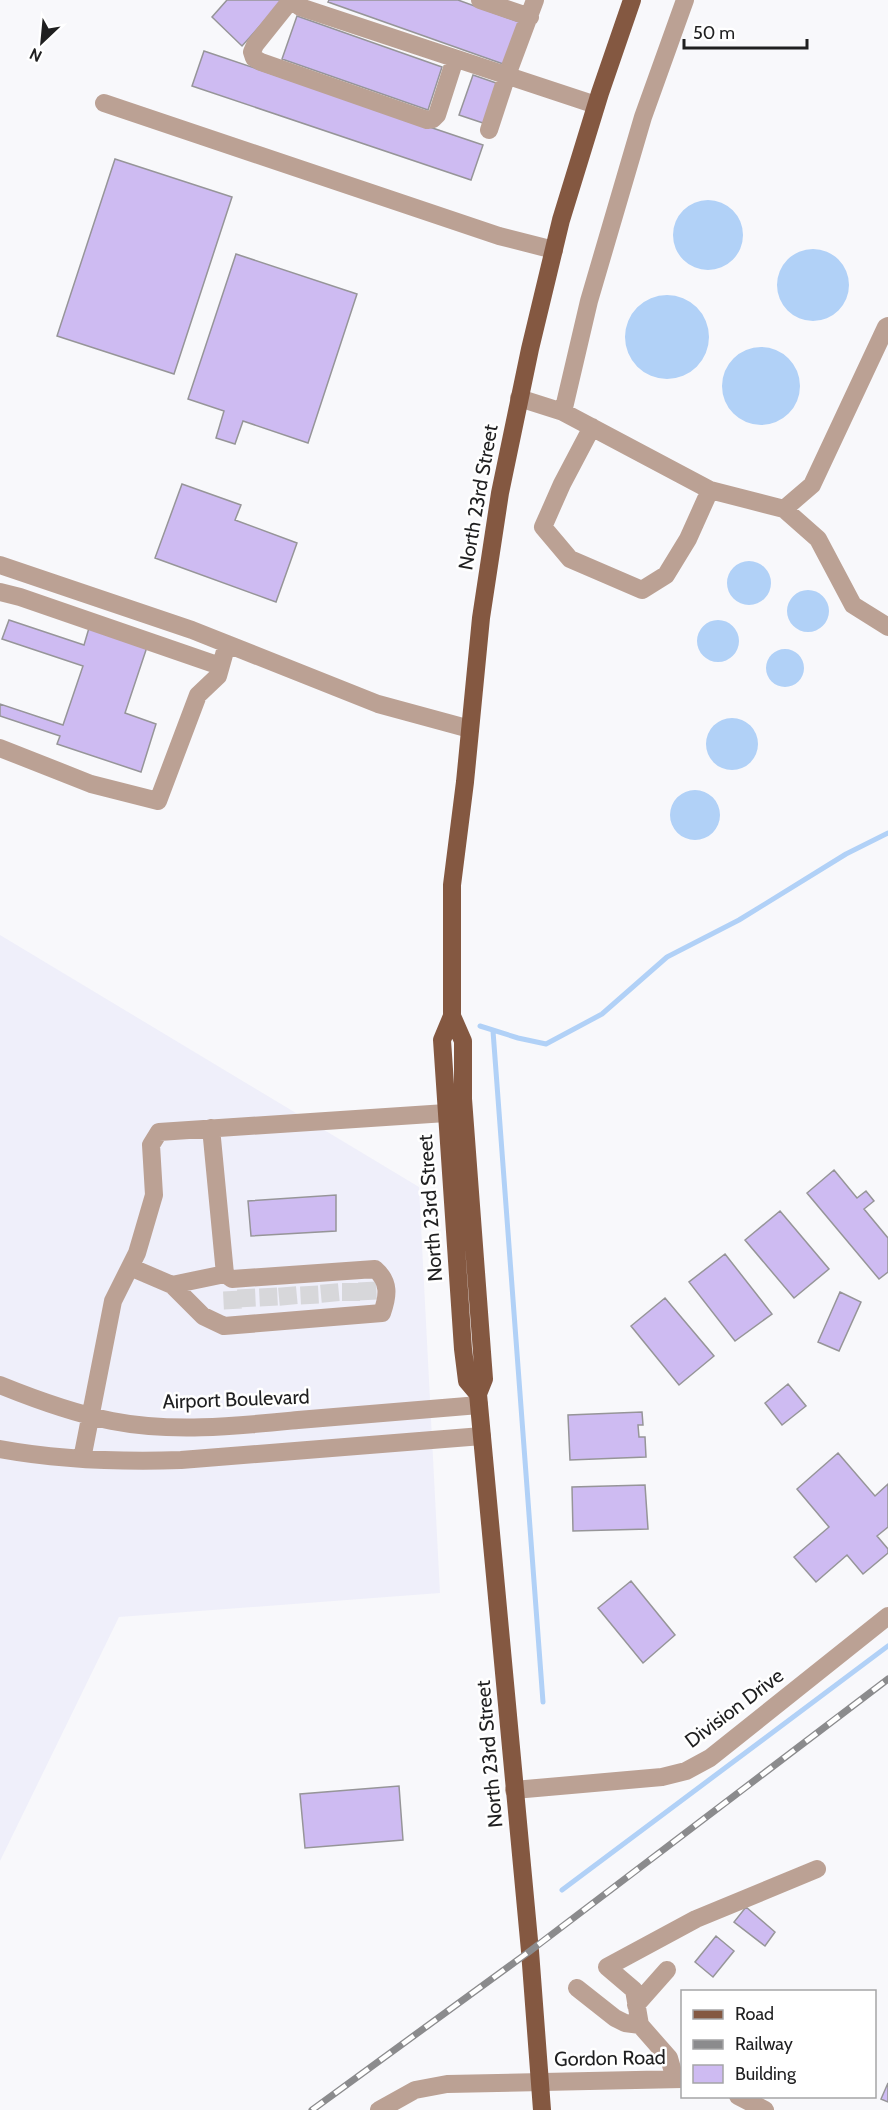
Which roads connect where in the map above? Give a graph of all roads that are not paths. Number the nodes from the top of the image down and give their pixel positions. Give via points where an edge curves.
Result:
1 (291, 0) edge
2 (480, 0) edge
3 (632, 0) edge
4 (685, 0) edge
5 (532, 8) edge
6 (455, 59) junction
7 (507, 75) junction
8 (104, 103) dead end
9 (596, 105) junction
10 (489, 130) dead end
11 (554, 250) junction
12 (888, 326) edge
13 (519, 398) junction
14 (562, 412) junction
15 (592, 427) junction
16 (710, 490) junction
17 (784, 509) junction
18 (0, 565) edge
19 (0, 592) edge
20 (888, 627) edge
21 (227, 644) junction
22 (220, 666) junction
23 (470, 729) junction
24 (0, 748) edge
25 (452, 1016) junction
26 (446, 1113) junction
27 (211, 1128) junction
28 (130, 1267) junction
29 (236, 1282) junction
30 (172, 1286) junction
31 (0, 1384) edge
32 (479, 1399) junction
33 (89, 1415) junction
34 (482, 1436) junction
35 (0, 1449) edge
36 (82, 1459) junction
37 (888, 1616) edge
38 (514, 1790) junction
39 (817, 1869) dead end
40 (667, 1970) dead end
41 (577, 1988) dead end
42 (636, 2005) junction
43 (640, 2025) junction
44 (679, 2079) edge
45 (539, 2082) junction
46 (740, 2098) edge
47 (379, 2110) edge
48 (542, 2110) edge
49 (765, 2110) edge

1 - 6 street via 300,7
1 - 6 street via 255,45 254,58 261,62 427,120 437,115
2 - 5 street
3 - 9 main road, North 23rd Street
4 - 14 street via 643,117 589,301
5 - 7 street
6 - 7 street
7 - 9 street
7 - 10 street
8 - 11 street via 499,236
9 - 11 main road, North 23rd Street
11 - 13 main road, North 23rd Street
12 - 17 street via 812,485
13 - 14 street
13 - 23 main road, North 23rd Street via 485,595
14 - 15 street
15 - 16 street
15 - 16 street via 543,527 570,559 642,590 666,575
16 - 17 street
17 - 20 street via 818,539 853,605
18 - 21 street
19 - 22 street
21 - 22 street
21 - 23 street via 378,704
22 - 24 street via 218,676 198,695 158,801 91,784
23 - 25 main road, North 23rd Street via 452,885
25 - 26 main road, North 23rd Street via 442,1040
25 - 32 main road, North 23rd Street via 463,1041 463,1099 484,1379
26 - 27 street
26 - 32 main road, North 23rd Street via 463,1349 467,1381
27 - 28 street via 159,1132 151,1145 154,1195
27 - 29 street
28 - 30 street
28 - 33 street via 113,1301
29 - 30 street
29 - 30 street via 358,1276 375,1269 384,1277 388,1297 382,1313 360,1309 269,1315 240,1318 224,1326 202,1316
31 - 33 street, Airport Boulevard
32 - 33 street, Airport Boulevard via 236,1426 151,1425
32 - 34 main road, North 23rd Street
33 - 36 street
34 - 36 street via 181,1460
34 - 38 main road, North 23rd Street
35 - 36 street
37 - 38 street, Division Drive via 710,1758 686,1771 662,1777
38 - 45 main road, North 23rd Street
39 - 42 street via 696,1919 608,1967 634,1990
40 - 42 street
41 - 43 street via 615,2018
42 - 43 street
43 - 44 street via 669,2058
44 - 45 street, Gordon Road
45 - 47 street, Gordon Road via 432,2086 404,2095
45 - 48 main road, North 23rd Street
46 - 49 street

